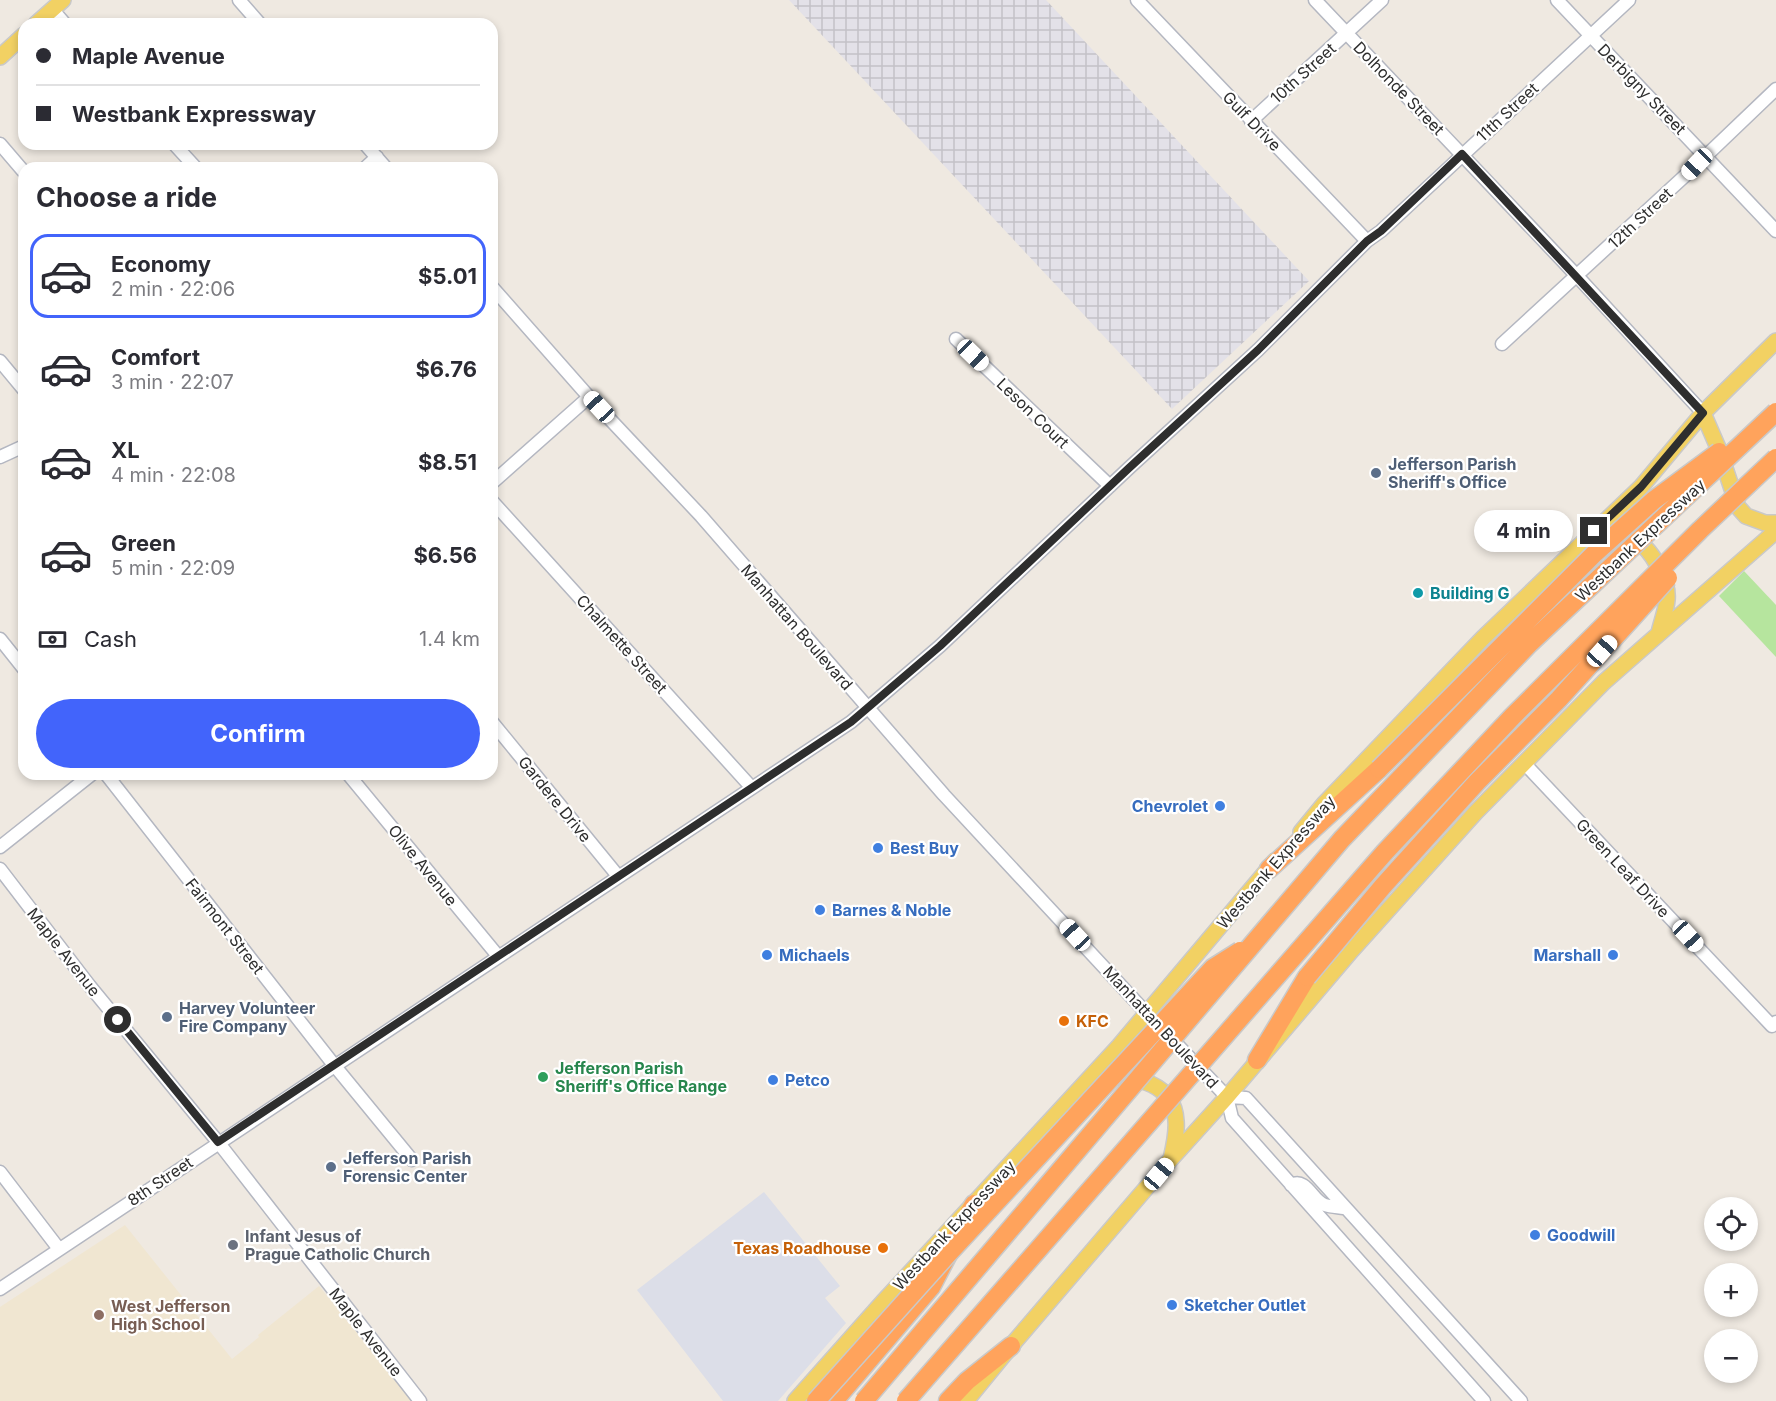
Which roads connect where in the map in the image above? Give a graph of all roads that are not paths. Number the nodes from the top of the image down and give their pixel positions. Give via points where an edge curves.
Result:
1 (238, 0) edge
2 (1137, 0) edge
3 (1315, 0) edge
4 (1382, 0) edge
5 (1557, 0) edge
6 (1629, 0) edge
7 (57, 5) edge
8 (43, 18) edge
9 (254, 18) edge
10 (1347, 33) junction
11 (1590, 35) junction
12 (18, 40) edge
13 (0, 57) edge
14 (1776, 89) edge
15 (1251, 121) junction
16 (0, 144) edge
17 (180, 150) edge
18 (370, 150) edge
19 (1462, 154) junction
20 (1706, 155) junction
21 (377, 158) junction
22 (190, 162) edge
23 (372, 162) edge
24 (381, 162) edge
25 (18, 165) edge
26 (1776, 231) edge
27 (1367, 241) junction
28 (1576, 276) junction
29 (498, 294) edge
30 (956, 339) dead end
31 (1776, 341) edge
32 (1502, 344) dead end
33 (1258, 350) joint
34 (0, 361) edge
35 (18, 383) edge
36 (590, 397) junction
37 (1776, 411) edge
38 (1703, 413) junction
39 (18, 449) edge
40 (0, 457) edge
41 (1776, 458) edge
42 (498, 478) edge
43 (1110, 486) junction
44 (498, 508) edge
45 (1776, 523) edge
46 (1700, 530) junction
47 (1776, 531) edge
48 (1579, 546) junction
49 (1659, 633) junction
50 (0, 639) edge
51 (18, 662) edge
52 (868, 708) junction
53 (498, 729) edge
54 (1524, 763) junction
55 (84, 780) edge
56 (111, 780) edge
57 (353, 780) edge
58 (752, 788) junction
59 (0, 847) edge
60 (0, 869) edge
61 (1269, 869) junction
62 (618, 876) junction
63 (1254, 943) junction
64 (498, 956) junction
65 (1147, 1013) junction
66 (1774, 1024) edge
67 (1257, 1060) junction
68 (334, 1065) junction
69 (1091, 1077) junction
70 (1227, 1097) junction
71 (218, 1142) junction
72 (1172, 1159) junction
73 (412, 1160) dead end
74 (0, 1172) edge
75 (1291, 1185) junction
76 (974, 1204) junction
77 (1344, 1208) junction
78 (59, 1249) junction
79 (0, 1289) edge
80 (1011, 1346) junction
81 (420, 1401) edge
82 (795, 1401) edge
83 (816, 1401) edge
84 (834, 1401) edge
85 (864, 1401) edge
86 (906, 1401) edge
87 (948, 1401) edge
88 (966, 1401) edge
89 (1484, 1401) edge
90 (1521, 1401) edge

1 - 9 street
2 - 15 street, Gulf Drive
3 - 10 street, Dolhonde Street
4 - 10 street, 10th Street
5 - 11 street, Derbigny Street
6 - 11 street, 11th Street
7 - 8 main road
10 - 15 street, 10th Street
10 - 19 street, Dolhonde Street
11 - 19 street, 11th Street
11 - 20 street, Derbigny Street
12 - 13 main road
14 - 20 street, 12th Street
15 - 27 street, Gulf Drive
16 - 25 street
17 - 22 street
18 - 21 street
19 - 27 street, 11th Street
19 - 28 street, Dolhonde Street
20 - 26 street, Derbigny Street
20 - 28 street, 12th Street
21 - 23 street
21 - 24 street
27 - 33 street, 11th Street
28 - 32 street, 12th Street
28 - 38 street, Dolhonde Street
29 - 36 street, Manhattan Boulevard
30 - 43 street, Leson Court
31 - 38 main road, Westbank Expressway
33 - 43 street, 8th Street
34 - 35 street
36 - 42 street
36 - 52 street, Manhattan Boulevard via 701,516
37 - 61 highway, bridge via 1654,500 1595,553 1379,769
37 - 63 highway, Westbank Expressway, bridge via 1529,644 1342,839
38 - 45 main road via 1738,507 1746,516
38 - 48 main road, Westbank Expressway via 1641,487
39 - 40 street
41 - 46 highway, Westbank Expressway, bridge
43 - 52 street, 8th Street
44 - 58 street, Chalmette Street
46 - 67 highway, bridge via 1687,556 1383,886 1307,977
46 - 86 highway, Westbank Expressway, bridge via 1512,717 1384,852
47 - 49 main road
48 - 49 main road via 1609,538 1631,538 1640,543 1656,562 1665,583 1667,600
48 - 61 main road, Westbank Expressway via 1478,643 1324,804
49 - 54 main road
50 - 51 street
52 - 58 street, 8th Street
52 - 65 street, Manhattan Boulevard
53 - 62 street, Gardere Drive
54 - 66 street, Green Leaf Drive
54 - 67 main road
55 - 59 street
56 - 68 street, Fairmont Street
57 - 64 street, Olive Avenue
58 - 62 street, 8th Street
60 - 71 street, Maple Avenue
61 - 65 main road, Westbank Expressway
62 - 64 street, 8th Street
63 - 83 highway, bridge via 1213,968
63 - 85 highway, Westbank Expressway, bridge
64 - 68 street, 8th Street
65 - 69 main road, Westbank Expressway
65 - 70 street, Manhattan Boulevard
67 - 70 main road
68 - 71 street, 8th Street
68 - 73 street, Fairmont Street
69 - 72 main road via 1133,1077 1161,1091 1176,1115
69 - 76 main road, Westbank Expressway
70 - 72 main road
70 - 75 street, Manhattan Boulevard via 1232,1118
70 - 77 street, Manhattan Boulevard via 1246,1098
71 - 78 street, 8th Street
71 - 81 street, Maple Avenue
72 - 80 main road
74 - 78 street
75 - 77 street via 1302,1184 1323,1205
75 - 89 street, Manhattan Boulevard
76 - 82 main road, Westbank Expressway
76 - 84 highway via 931,1287
77 - 90 street, Manhattan Boulevard
78 - 79 street, 8th Street
80 - 87 highway
80 - 88 main road

